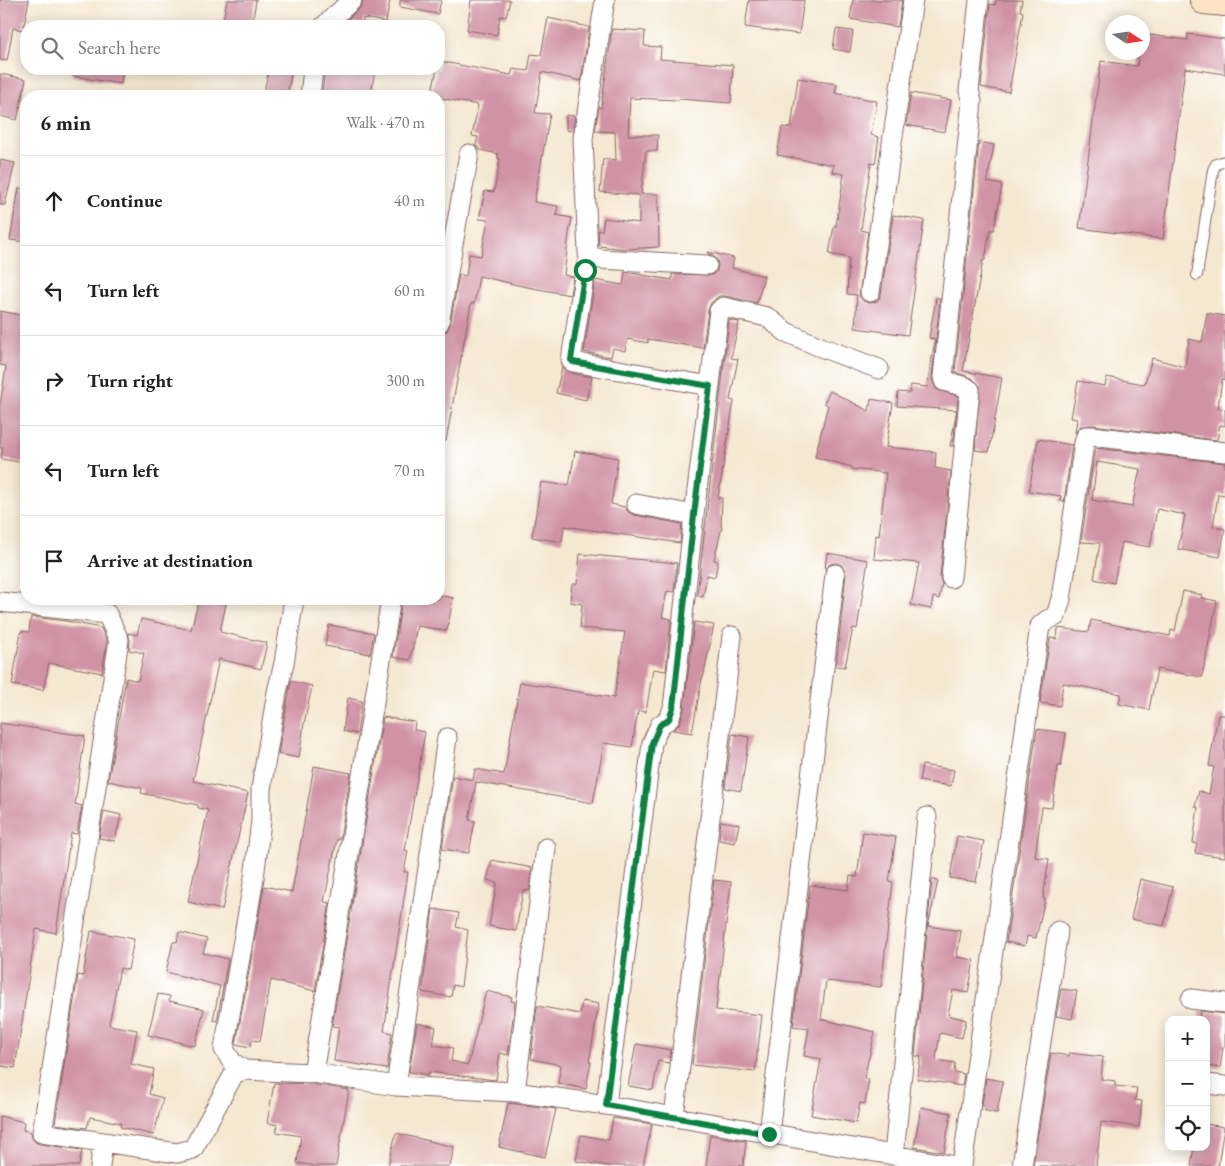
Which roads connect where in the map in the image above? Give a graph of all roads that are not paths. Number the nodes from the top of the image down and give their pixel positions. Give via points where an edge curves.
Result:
1 (352, 0) edge
2 (605, 0) edge
3 (913, 0) edge
4 (979, 0) edge
5 (1204, 0) edge
6 (1225, 2) edge
7 (330, 20) edge
8 (312, 75) edge
9 (311, 90) edge
10 (469, 154) dead end
11 (1225, 160) edge
12 (593, 257) junction
13 (707, 265) dead end
14 (1197, 275) dead end
15 (445, 289) edge
16 (870, 292) dead end
17 (879, 369) dead end
18 (710, 386) junction
19 (1225, 452) edge
20 (636, 504) dead end
21 (694, 515) junction
22 (836, 574) dead end
23 (951, 578) dead end
24 (0, 602) edge
25 (20, 604) edge
26 (27, 605) edge
27 (293, 605) edge
28 (390, 605) edge
29 (732, 636) dead end
30 (447, 738) dead end
31 (927, 817) dead end
32 (546, 848) dead end
33 (1058, 931) dead end
34 (1191, 999) dead end
35 (1225, 1003) edge
36 (244, 1070) junction
37 (313, 1074) junction
38 (1210, 1084) edge
39 (396, 1086) junction
40 (1225, 1086) edge
41 (515, 1092) junction
42 (606, 1105) junction
43 (674, 1117) junction
44 (769, 1134) junction
45 (103, 1142) junction
46 (894, 1155) junction
47 (100, 1166) edge
48 (956, 1166) edge
49 (962, 1166) edge
50 (1022, 1166) edge

1 - 7 street
2 - 12 street via 583,138 588,253
3 - 16 street
4 - 23 street via 969,91 972,101 943,377 944,381 970,390
5 - 6 main road
8 - 9 street
10 - 15 street
11 - 14 lane via 1216,164 1214,170
12 - 13 street
12 - 18 street via 585,270 571,360
17 - 18 street via 786,332 767,317 723,307 719,310
18 - 21 street
19 - 49 street via 1086,436 1061,598 1056,616 1040,626
20 - 21 street
21 - 42 street via 673,708 652,743
22 - 44 street
24 - 25 street
26 - 45 street via 107,614 119,640 42,1133
27 - 36 street via 261,789 261,822 254,878 224,1049 232,1062
28 - 37 street
29 - 43 street
30 - 39 street
31 - 46 street
32 - 41 street
33 - 50 street
34 - 35 street
36 - 37 street
36 - 45 street via 234,1074 193,1149 177,1153
37 - 39 street
38 - 40 street
39 - 41 street
41 - 42 street
42 - 43 street
43 - 44 street
44 - 46 street
45 - 47 street
46 - 48 street

